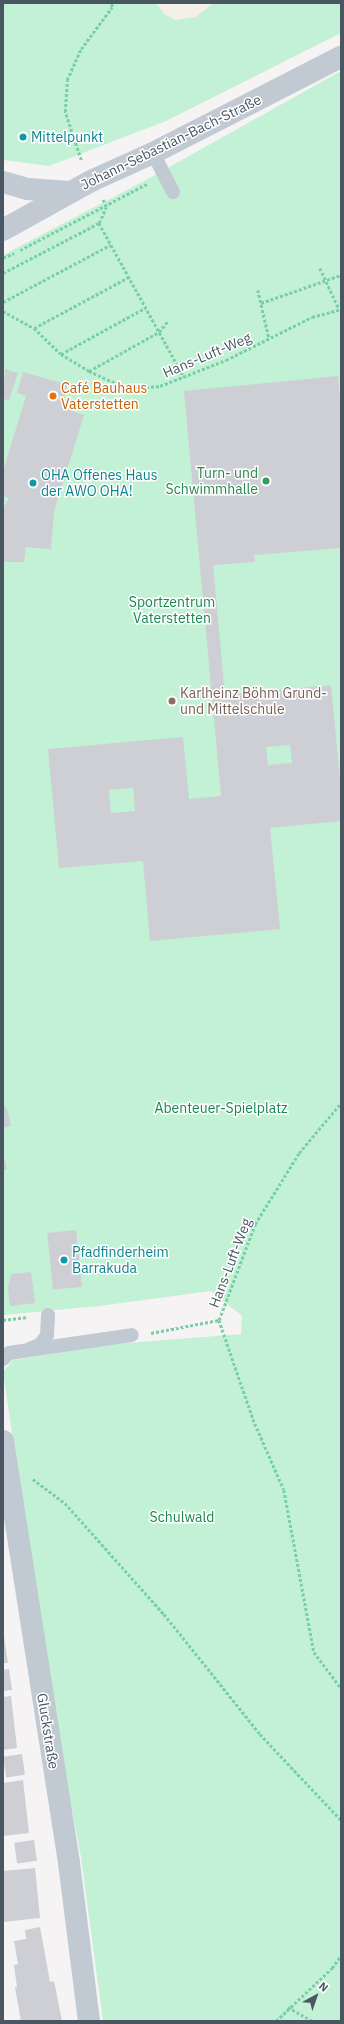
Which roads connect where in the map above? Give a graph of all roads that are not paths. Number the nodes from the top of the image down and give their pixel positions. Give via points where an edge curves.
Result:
1 (341, 57) edge
2 (153, 153) junction
3 (3, 182) edge
4 (70, 192) junction
5 (173, 192) dead end
6 (3, 230) edge
7 (48, 1314) road end
8 (132, 1336) road end
9 (30, 1350) junction
10 (3, 1359) edge
11 (4, 1449) edge
12 (89, 2021) edge

1 - 2 street, Johann-Sebastian-Bach-Straße
2 - 4 street, Johann-Sebastian-Bach-Straße
2 - 5 lane
3 - 4 street via 28,189
4 - 6 street, Johann-Sebastian-Bach-Straße
7 - 9 lane via 47,1335 41,1344
8 - 9 lane
9 - 10 lane via 9,1353
11 - 12 street, Gluckstraße via 69,1863

